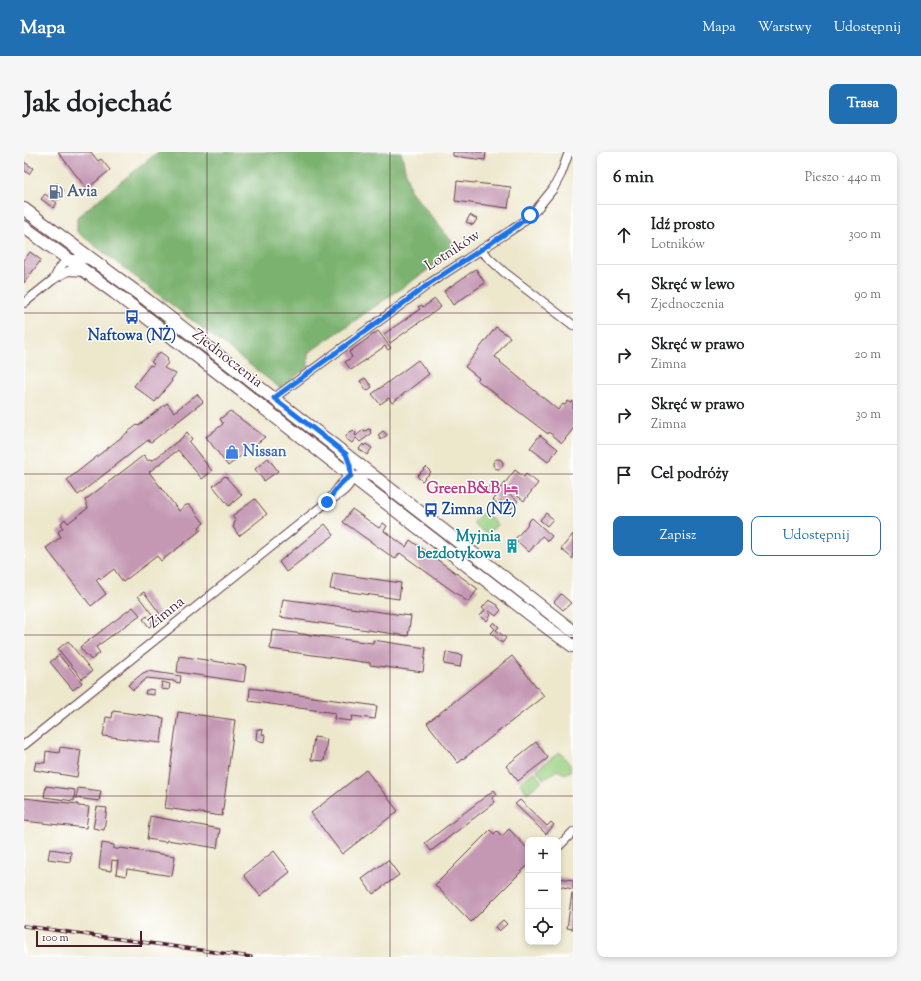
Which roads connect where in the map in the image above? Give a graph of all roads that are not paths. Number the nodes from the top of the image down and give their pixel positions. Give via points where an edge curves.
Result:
1 (569, 152) edge
2 (24, 209) edge
3 (24, 226) edge
4 (61, 236) junction
5 (480, 250) junction
6 (93, 260) junction
7 (69, 265) junction
8 (54, 279) junction
9 (24, 303) edge
10 (573, 325) edge
11 (274, 398) junction
12 (346, 454) junction
13 (351, 476) junction
14 (374, 476) junction
15 (573, 631) edge
16 (573, 646) edge
17 (24, 745) edge
18 (573, 832) edge
19 (561, 843) edge

1 - 5 street, Lotników via 553,189 536,210 519,225
2 - 4 main road, Zjednoczenia
3 - 7 main road, Zjednoczenia
4 - 6 main road, Zjednoczenia
4 - 7 street via 67,247
5 - 10 street via 504,272
5 - 11 street, Lotników via 430,283
6 - 7 street via 83,258
6 - 11 main road, Zjednoczenia
7 - 8 street
7 - 8 street via 65,261
7 - 13 main road, Zjednoczenia via 87,272
8 - 9 street
11 - 12 main road, Zjednoczenia
12 - 13 street
12 - 14 main road, Zjednoczenia
13 - 14 street
13 - 16 main road, Zjednoczenia
13 - 17 street, Zimna via 347,488
14 - 15 main road, Zjednoczenia
18 - 19 street

